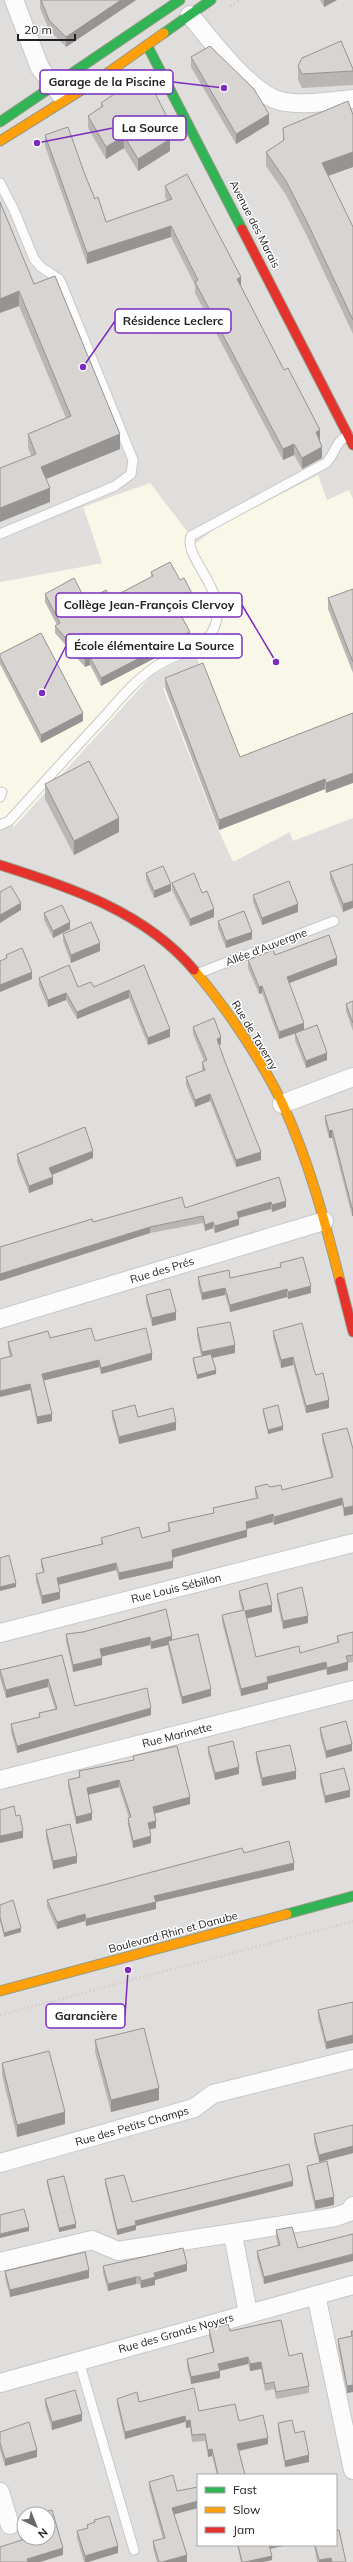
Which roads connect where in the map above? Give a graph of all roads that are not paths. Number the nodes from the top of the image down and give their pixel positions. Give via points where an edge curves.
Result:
1 (14, 0) edge
2 (180, 0) edge
3 (211, 0) edge
4 (190, 8) edge
5 (115, 42) junction
6 (147, 45) junction
7 (53, 86) junction
8 (353, 99) edge
9 (65, 100) junction
10 (0, 122) edge
11 (0, 141) edge
12 (0, 183) edge
13 (3, 194) edge
14 (348, 435) junction
15 (353, 445) edge
16 (0, 534) edge
17 (0, 825) edge
18 (0, 865) edge
19 (334, 921) dead end
20 (198, 973) junction
21 (353, 1077) edge
22 (282, 1104) junction
23 (324, 1221) junction
24 (0, 1319) edge
25 (353, 1332) edge
26 (353, 1543) edge
27 (0, 1633) edge
28 (353, 1690) edge
29 (0, 1780) edge
30 (353, 1896) edge
31 (0, 1991) edge
32 (353, 2059) edge
33 (0, 2163) edge
34 (353, 2206) edge
35 (233, 2234) junction
36 (0, 2262) edge
37 (353, 2285) edge
38 (316, 2295) junction
39 (248, 2313) junction
40 (79, 2361) junction
41 (0, 2383) edge
42 (353, 2470) edge
43 (0, 2492) edge
44 (10, 2525) dead end
45 (134, 2550) dead end

1 - 7 street via 40,68
2 - 5 street
3 - 4 street
4 - 6 street
4 - 8 street via 258,91 277,100 298,103
5 - 6 street
5 - 7 street
6 - 9 street via 99,80
6 - 14 street, Avenue des Marais
7 - 9 street
7 - 10 street
9 - 11 street
12 - 13 lane
13 - 16 lane via 34,259 40,267 59,279 62,285 124,432 133,467 131,474 115,486
14 - 15 street, Avenue des Marais
14 - 17 lane via 338,440 332,457 326,463 191,536 192,549 215,594 217,605 212,633 205,640 155,667 129,689 9,821
18 - 20 street, Rue de Taverny via 74,888 121,912 152,932
19 - 20 lane, Allée d'Auvergne
20 - 22 street, Rue de Taverny via 226,1009
21 - 22 street
22 - 23 street, Rue de Taverny
23 - 24 street, Rue des Prés
23 - 25 street, Rue de Taverny
26 - 27 street, Rue Louis Sébillon
28 - 29 street, Rue Marinette
30 - 31 street, Boulevard Rhin et Danube
32 - 33 street, Rue des Petits Champs via 213,2094 194,2108
34 - 35 street via 349,2212 335,2217
35 - 36 street via 118,2251 92,2240
35 - 39 street
37 - 38 street, Rue des Grands Noyers
38 - 39 street, Rue des Grands Noyers
38 - 42 street
39 - 40 street, Rue des Grands Noyers
40 - 41 street, Rue des Grands Noyers
40 - 45 lane
43 - 44 street

